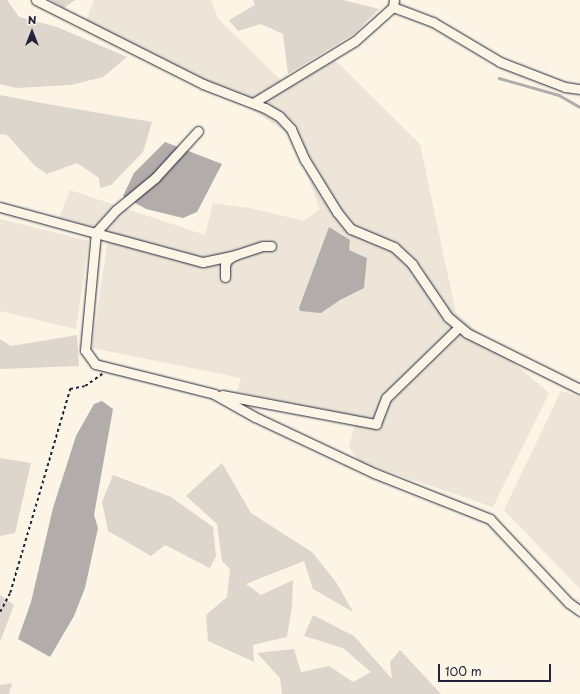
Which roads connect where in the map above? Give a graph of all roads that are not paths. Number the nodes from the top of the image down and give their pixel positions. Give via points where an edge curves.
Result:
1 (36, 0) edge
2 (393, 3) edge
3 (580, 89) edge
4 (253, 103) junction
5 (198, 131) dead end
6 (0, 207) edge
7 (96, 232) junction
8 (271, 246) dead end
9 (235, 255) junction
10 (225, 277) dead end
11 (459, 327) junction
12 (580, 389) edge
13 (214, 394) junction
14 (580, 611) edge

1 - 4 street via 203,84
2 - 3 street via 433,22 500,62 565,87
2 - 4 street via 355,41
4 - 11 street via 279,116 291,129 305,160 337,212 351,229 394,247 412,264 448,317
5 - 7 street via 155,178 116,210
6 - 7 street
7 - 9 street via 203,262
7 - 13 street via 85,350 95,364
8 - 9 street
9 - 10 street via 227,260
11 - 12 street
11 - 13 street via 386,398 376,424
13 - 14 street via 255,417 374,473 490,518 568,603

